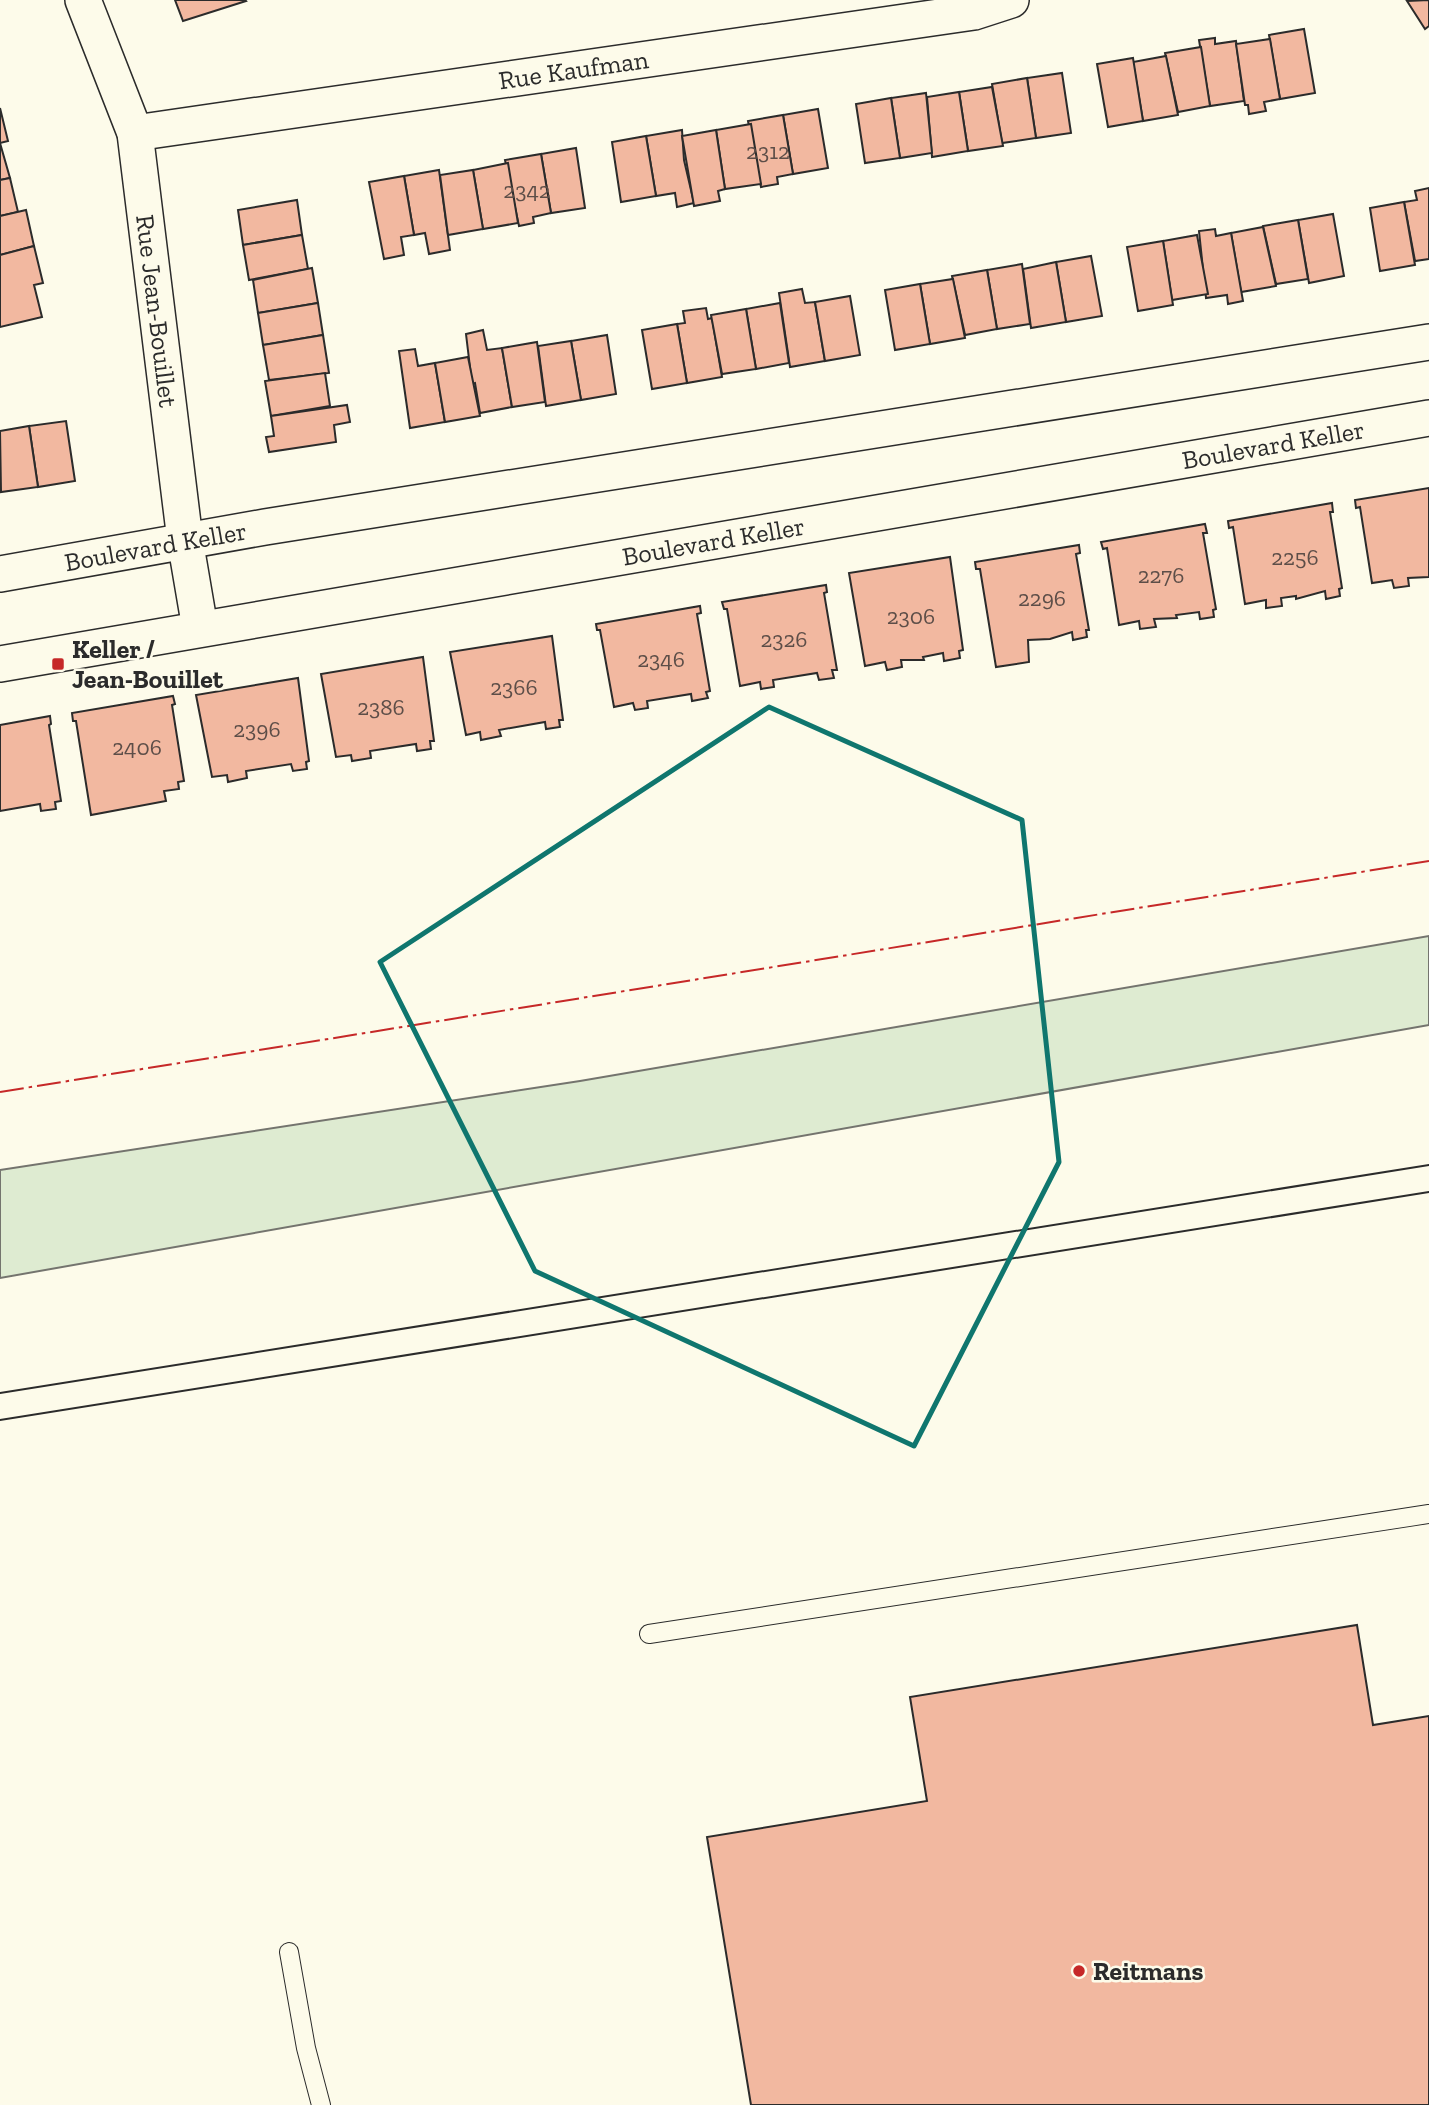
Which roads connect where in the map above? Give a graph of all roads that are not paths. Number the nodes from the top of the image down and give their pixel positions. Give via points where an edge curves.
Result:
1 (83, 0) edge
2 (1011, 0) edge
3 (135, 133) junction
4 (1429, 342) edge
5 (1429, 418) edge
6 (185, 540) junction
7 (0, 574) edge
8 (200, 628) junction
9 (0, 664) edge
10 (1429, 1514) edge
11 (649, 1634) dead end
12 (289, 1952) dead end
13 (321, 2105) edge

1 - 3 street, Rue Jean-Bouillet
2 - 3 street, Rue Kaufman via 974,12
3 - 6 street, Rue Jean-Bouillet
4 - 6 street, Boulevard Keller
5 - 8 street, Boulevard Keller
6 - 7 street, Boulevard Keller
6 - 8 street, Rue Jean-Bouillet
8 - 9 street, Boulevard Keller
10 - 11 lane
12 - 13 lane

